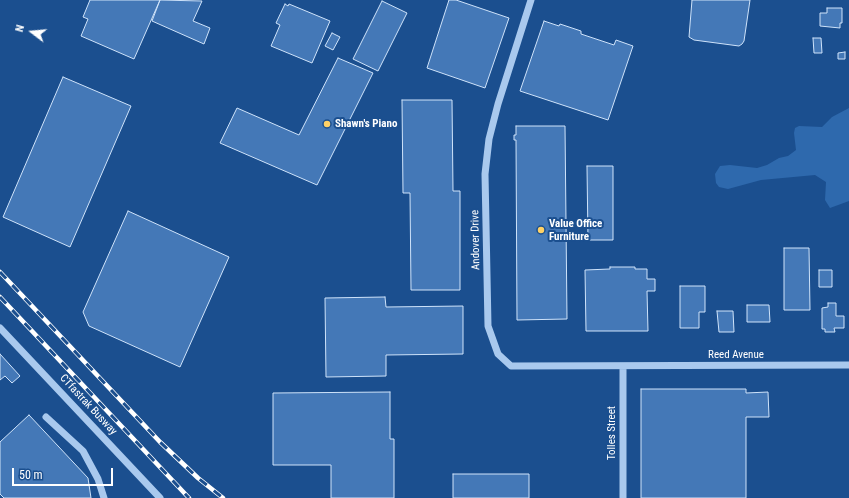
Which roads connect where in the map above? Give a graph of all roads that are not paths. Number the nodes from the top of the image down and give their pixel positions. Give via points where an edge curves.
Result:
1 (531, 0) edge
2 (0, 328) edge
3 (849, 365) edge
4 (623, 367) junction
5 (46, 417) dead end
6 (104, 498) edge
7 (160, 498) edge
8 (624, 498) edge

1 - 4 street, Andover Drive via 489,139 485,174 488,326 498,354 511,366
2 - 7 street, CTfastrak Busway
3 - 4 street, Reed Avenue
4 - 8 street, Tolles Street
5 - 6 street via 83,451 98,479

